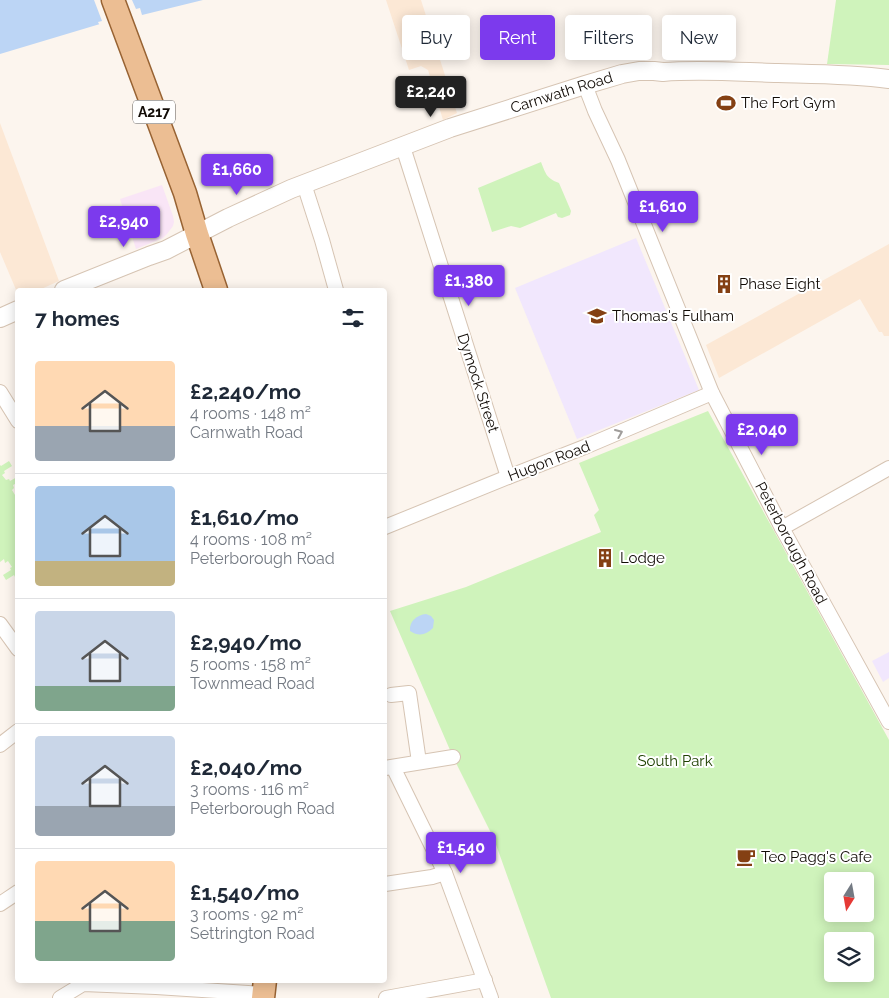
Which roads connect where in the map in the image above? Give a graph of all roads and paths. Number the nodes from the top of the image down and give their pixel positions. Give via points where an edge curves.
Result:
1 (113, 0) edge
2 (889, 79) edge
3 (585, 85) junction
4 (403, 147) junction
5 (304, 184) junction
6 (197, 234) junction
7 (69, 288) edge
8 (215, 288) edge
9 (335, 288) edge
10 (15, 311) edge
11 (0, 318) edge
12 (0, 392) edge
13 (712, 393) junction
14 (15, 416) edge
15 (889, 468) edge
16 (508, 477) junction
17 (387, 526) edge
18 (782, 528) junction
19 (0, 624) edge
20 (15, 645) edge
21 (391, 695) dead end
22 (889, 722) edge
23 (15, 733) edge
24 (0, 745) edge
25 (452, 757) dead end
26 (419, 762) junction
27 (389, 767) edge
28 (445, 873) junction
29 (387, 884) edge
30 (15, 894) edge
31 (0, 904) edge
32 (485, 980) junction
33 (156, 988) edge
34 (264, 991) edge
35 (60, 998) edge
36 (386, 998) edge
37 (491, 998) edge

1 - 6 main road, A217
2 - 3 street, Carnwath Road via 639,71
3 - 4 street, Carnwath Road via 450,128
3 - 13 street, Peterborough Road
4 - 5 street, Carnwath Road
4 - 16 street, Dymock Street
5 - 6 street, Carnwath Road
5 - 9 street
6 - 7 street, Carnwath Road via 166,250
6 - 8 main road, A217
10 - 11 street
12 - 14 street
16 -> 13 street, Hugon Road
13 - 18 street, Peterborough Road
15 - 18 street
16 - 17 street, Hugon Road
18 - 22 street, Peterborough Road
19 - 20 street
21 - 26 street via 409,693
23 - 24 street
25 - 26 street
26 - 27 street
27 - 28 street
28 - 29 street
28 - 32 street
30 - 31 street
32 - 36 street
32 - 37 street
33 - 34 street
33 - 35 street via 82,984

